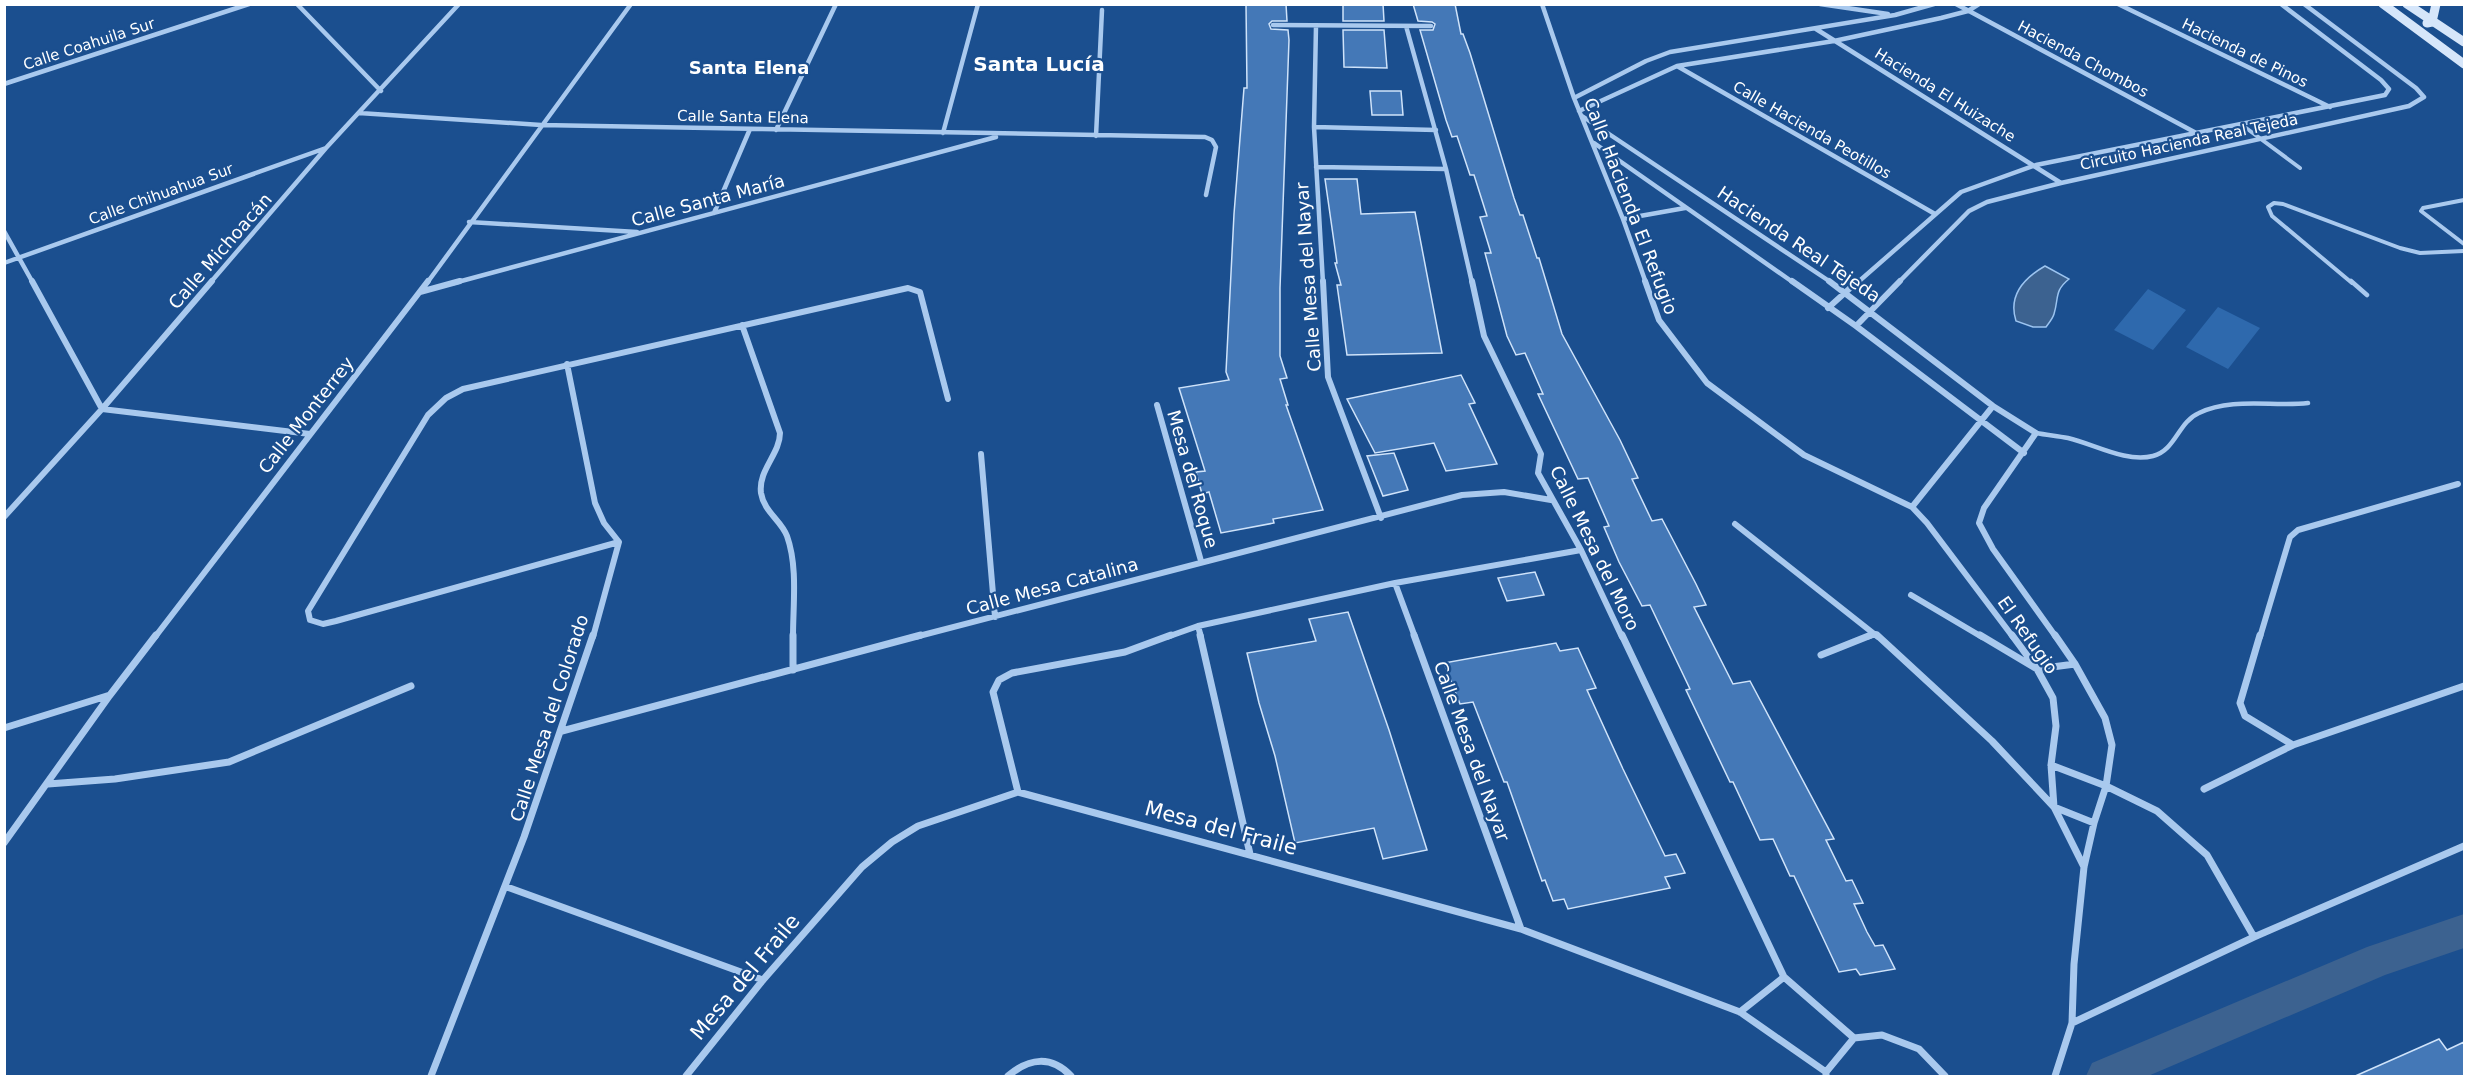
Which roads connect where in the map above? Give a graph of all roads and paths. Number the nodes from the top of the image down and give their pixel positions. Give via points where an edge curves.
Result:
1 (249, 4) edge
2 (297, 4) edge
3 (459, 4) edge
4 (631, 4) edge
5 (836, 4) edge
6 (978, 4) edge
7 (1542, 4) edge
8 (1820, 4) edge
9 (1934, 4) edge
10 (1956, 4) edge
11 (1979, 4) edge
12 (2118, 4) edge
13 (2281, 4) edge
14 (2304, 4) edge
15 (2383, 4) edge
16 (2407, 4) edge
17 (2436, 4) edge
18 (1102, 10) dead end
19 (1968, 11) junction
20 (1895, 15) junction
21 (2432, 22) junction
22 (1273, 25) dead end
23 (2412, 25) junction
24 (1316, 26) junction
25 (1406, 26) junction
26 (1431, 26) dead end
27 (1815, 29) junction
28 (1834, 41) junction
29 (2464, 42) edge
30 (2464, 63) edge
31 (1677, 66) junction
32 (4, 84) edge
33 (381, 91) junction
34 (1574, 98) junction
35 (2330, 108) junction
36 (1580, 113) junction
37 (358, 114) junction
38 (541, 125) junction
39 (2242, 125) junction
40 (1314, 127) junction
41 (750, 129) junction
42 (776, 130) junction
43 (1436, 130) junction
44 (943, 133) junction
45 (2198, 134) junction
46 (1004, 135) junction
47 (1096, 136) junction
48 (2261, 139) junction
49 (1594, 143) junction
50 (326, 148) junction
51 (2036, 165) junction
52 (1316, 166) junction
53 (2300, 168) dead end
54 (1446, 169) junction
55 (2061, 183) junction
56 (1206, 195) dead end
57 (2464, 200) edge
58 (1685, 208) junction
59 (714, 213) junction
60 (1935, 214) junction
61 (1623, 219) junction
62 (470, 222) junction
63 (4, 231) edge
64 (644, 232) junction
65 (2464, 244) edge
66 (2464, 251) edge
67 (20, 257) junction
68 (4, 263) edge
69 (420, 292) junction
70 (1847, 293) junction
71 (2367, 295) dead end
72 (1828, 308) junction
73 (1871, 311) junction
74 (742, 325) junction
75 (1856, 326) junction
76 (567, 364) junction
77 (948, 399) dead end
78 (2308, 403) dead end
79 (1157, 405) dead end
80 (1993, 406) junction
81 (102, 409) junction
82 (1981, 421) junction
83 (2036, 433) junction
84 (310, 434) junction
85 (2024, 453) junction
86 (981, 454) dead end
87 (2458, 484) dead end
88 (1551, 500) junction
89 (1912, 507) junction
90 (4, 517) edge
91 (1381, 518) junction
92 (1735, 524) dead end
93 (619, 542) junction
94 (1581, 550) junction
95 (1201, 561) junction
96 (1395, 583) junction
97 (1911, 595) dead end
98 (995, 617) junction
99 (1198, 626) junction
100 (1875, 634) junction
101 (1821, 655) dead end
102 (2075, 664) junction
103 (2037, 669) junction
104 (794, 670) junction
105 (411, 686) dead end
106 (2464, 686) edge
107 (110, 695) junction
108 (4, 728) edge
109 (562, 731) junction
110 (2293, 745) junction
111 (2051, 765) junction
112 (48, 784) junction
113 (2106, 786) junction
114 (2204, 789) dead end
115 (1017, 792) junction
116 (2054, 807) junction
117 (2094, 823) junction
118 (4, 843) edge
119 (2464, 846) edge
120 (1250, 855) junction
121 (2084, 867) junction
122 (507, 887) junction
123 (1521, 929) junction
124 (2254, 937) junction
125 (1784, 977) junction
126 (763, 980) junction
127 (1740, 1012) junction
128 (2072, 1023) junction
129 (1854, 1038) junction
130 (1826, 1074) edge
131 (431, 1077) edge
132 (686, 1077) edge
133 (1008, 1077) edge
134 (1071, 1077) edge
135 (1945, 1077) edge
136 (2055, 1077) edge

1 - 32 street, Calle Coahuila Sur
2 - 33 street
3 - 33 street, Calle Michoacán
4 - 38 street, Calle Monterrey
5 - 42 street
6 - 44 street
7 - 34 street, Calle Hacienda El Refugio
8 - 20 street
9 - 20 street
10 - 19 street, Hacienda Chombos
11 - 19 street
12 - 35 street, Hacienda de Pinos
13 - 35 street, Circuito Hacienda Real Tejeda via 2389,89 2385,95
14 - 48 street, Circuito Hacienda Real Tejeda via 2424,97 2409,106
15 - 23 main road
16 - 21 main road
17 - 21 main road
18 - 47 street
19 - 28 street
19 - 45 street, Hacienda Chombos
20 - 27 street
21 - 23 main road
21 - 29 main road
22 - 24 street
23 - 30 main road
24 - 25 street
24 - 40 street, Calle Mesa del Nayar
25 - 26 street
25 - 43 street, Calle Mesa del Moro
27 - 28 street, Hacienda El Huizache
27 - 34 street via 1657,56
28 - 31 street
28 - 51 street, Hacienda El Huizache
31 - 36 street
31 - 60 street, Calle Hacienda Peotillos
33 - 37 street, Calle Michoacán
34 - 36 street, Calle Hacienda El Refugio
35 - 39 street, Circuito Hacienda Real Tejeda
36 - 49 street, Calle Hacienda El Refugio
36 - 70 street, Hacienda Real Tejeda
37 - 38 street, Calle Santa Elena
37 - 50 street, Calle Michoacán
38 - 41 street, Calle Santa Elena
38 - 62 street, Calle Monterrey
39 - 45 street, Circuito Hacienda Real Tejeda
39 - 48 lane
40 - 43 street
40 - 52 street, Calle Mesa del Nayar
41 - 42 street, Calle Santa Elena
41 - 59 street
42 - 44 street, Calle Santa Elena
43 - 54 street, Calle Mesa del Moro
44 - 46 street, Calle Santa Elena
45 - 51 street, Circuito Hacienda Real Tejeda
46 - 47 street, Calle Santa Elena
46 - 59 street, Calle Santa María
47 - 56 street, Calle Santa Elena via 1205,136 1216,147
48 - 53 lane
48 - 55 street, Circuito Hacienda Real Tejeda
49 - 58 street, Hacienda Real Tejeda
49 - 61 street, Calle Hacienda El Refugio
50 - 67 street, Calle Chihuahua Sur
50 - 81 street, Calle Michoacán
51 - 55 street, Hacienda El Huizache
51 - 60 street, Circuito Hacienda Real Tejeda via 1961,192
52 - 54 street
52 - 91 street, Calle Mesa del Nayar via 1328,376
54 - 88 street, Calle Mesa del Moro via 1484,336 1538,446 1538,473
55 - 73 street, Circuito Hacienda Real Tejeda via 1987,202 1969,211
57 - 65 lane via 2421,211
58 - 61 street
58 - 72 street, Hacienda Real Tejeda
59 - 64 street, Calle Santa María
60 - 70 street, Circuito Hacienda Real Tejeda
61 - 89 street, Calle Hacienda El Refugio via 1659,320 1699,375 1804,455
62 - 64 street
62 - 69 street, Calle Monterrey
63 - 67 street
64 - 69 street, Calle Santa María
66 - 71 lane via 2420,253 2283,204 2268,207 2272,216
67 - 68 street, Calle Chihuahua Sur
67 - 81 street
69 - 84 street, Calle Monterrey
70 - 72 street, Circuito Hacienda Real Tejeda
70 - 73 street, Hacienda Real Tejeda
72 - 75 street, Hacienda Real Tejeda
73 - 75 street, Circuito Hacienda Real Tejeda
73 - 80 street, Hacienda Real Tejeda
74 - 76 street
74 - 77 street via 901,288 915,289 922,297
74 - 104 street via 780,433 780,443 766,465 761,492 769,513 786,532 793,557
75 - 82 street, Hacienda Real Tejeda
76 - 93 street via 595,503
76 - 93 street via 463,389 428,415 312,601 310,620 323,624 336,621
78 - 83 lane via 2247,405 2201,412 2189,418 2173,445 2151,457
79 - 95 street, Mesa del Roque
80 - 82 street
80 - 83 street, Hacienda Real Tejeda
81 - 84 street
81 - 90 street, Calle Michoacán
82 - 85 street, Hacienda Real Tejeda
82 - 89 street
83 - 85 street
84 - 107 street, Calle Monterrey
85 - 102 street via 1984,508 1979,523 1992,549
86 - 98 street
87 - 110 street via 2298,530 2290,537 2240,703 2245,716
88 - 91 street, Calle Mesa Catalina via 1504,492 1462,495
88 - 94 street, Calle Mesa del Moro
89 - 103 street, El Refugio
91 - 95 street, Calle Mesa Catalina
92 - 100 street
93 - 109 street, Calle Mesa del Colorado
94 - 96 street
94 - 125 street, Calle Mesa del Moro
95 - 98 street, Calle Mesa Catalina
96 - 99 street
96 - 123 street, Calle Mesa del Nayar
97 - 103 street
98 - 104 street, Calle Mesa Catalina
99 - 115 street via 1125,652 1012,672 999,680 993,692
99 - 120 street
100 - 101 street
100 - 116 street via 1992,741
102 - 103 street
102 - 113 street via 2105,718 2112,745
103 - 111 street, El Refugio via 2053,698 2056,726
104 - 109 street, Calle Mesa Catalina
105 - 112 street via 229,762
106 - 110 street
107 - 108 street
107 - 112 street, Calle Monterrey
109 - 122 street, Calle Mesa del Colorado
110 - 114 street
111 - 113 street
111 - 116 street, El Refugio
112 - 118 street, Calle Monterrey
113 - 117 street
113 - 124 street via 2157,811 2207,855
115 - 120 street, Mesa del Fraile
115 - 126 street, Mesa del Fraile via 918,826 892,842 862,867
116 - 117 street
116 - 121 street, El Refugio
117 - 121 street
119 - 124 street
120 - 123 street, Mesa del Fraile
121 - 128 street
122 - 126 street
122 - 131 street, Calle Mesa del Colorado
123 - 127 street, Mesa del Fraile
124 - 128 street
125 - 127 street
125 - 129 street, Calle Mesa del Moro
126 - 132 street, Mesa del Fraile
127 - 130 street, Mesa del Fraile
128 - 136 street
129 - 130 street
129 - 135 street via 1882,1035 1919,1049
133 - 134 street via 1027,1062 1040,1059 1054,1062

